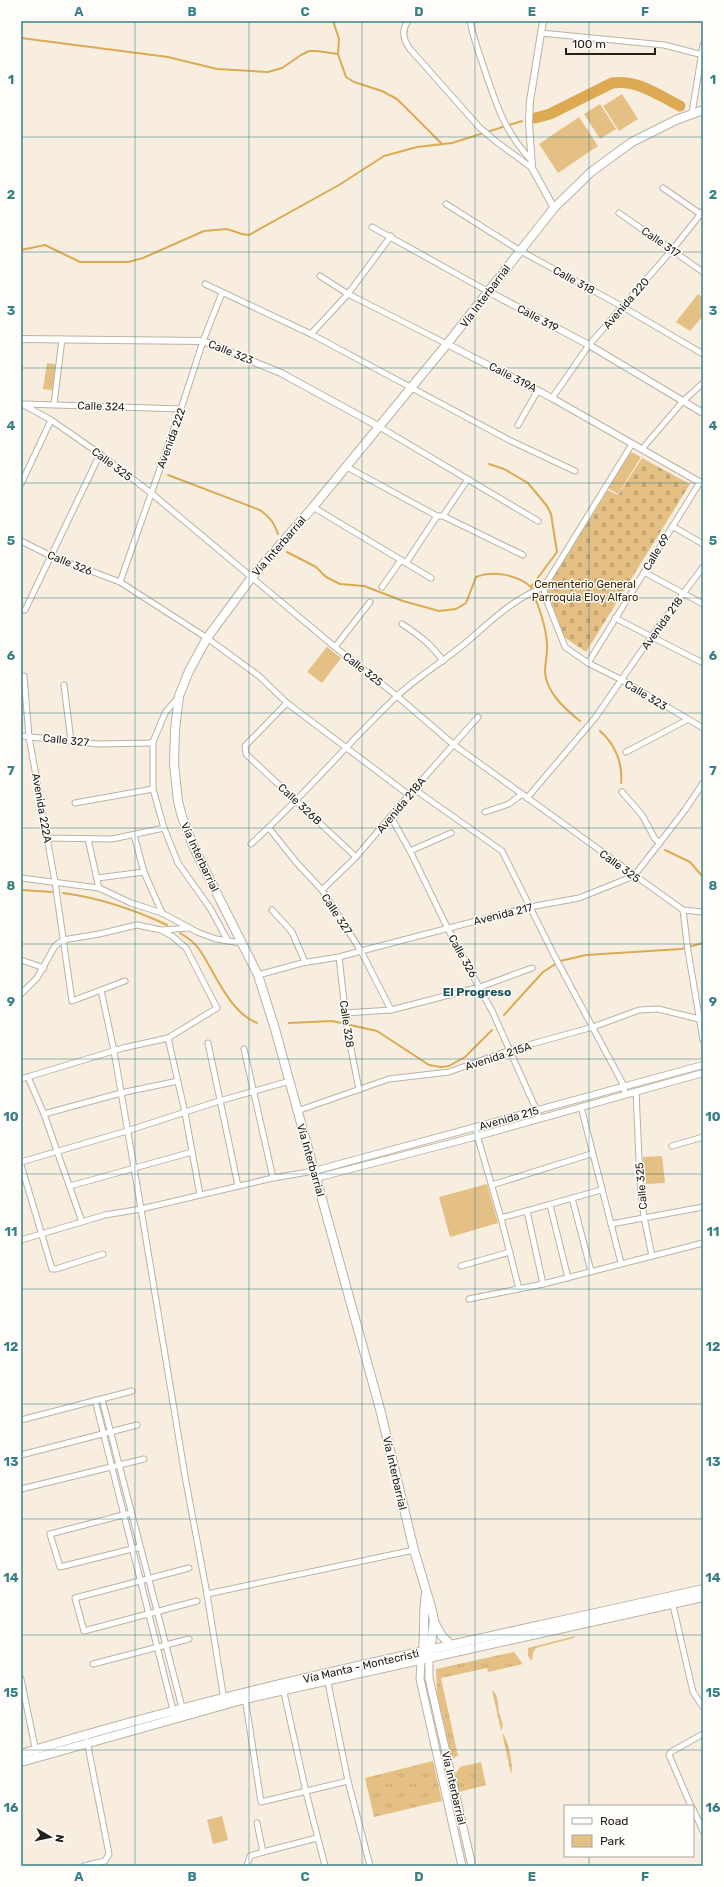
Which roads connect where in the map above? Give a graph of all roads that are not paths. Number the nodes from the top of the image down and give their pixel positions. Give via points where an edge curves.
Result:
1 (408, 21) edge
2 (470, 21) edge
3 (543, 21) edge
4 (541, 33) junction
5 (703, 45) edge
6 (702, 55) edge
7 (703, 110) edge
8 (692, 113) junction
9 (532, 165) junction
10 (663, 188) dead end
11 (446, 204) dead end
12 (554, 208) junction
13 (618, 213) dead end
14 (702, 214) edge
15 (372, 226) dead end
16 (391, 236) junction
17 (519, 250) junction
18 (672, 250) junction
19 (703, 272) edge
20 (320, 276) dead end
21 (205, 284) dead end
22 (489, 292) junction
23 (222, 293) junction
24 (348, 294) junction
25 (623, 307) junction
26 (311, 334) junction
27 (21, 339) edge
28 (62, 339) junction
29 (203, 341) junction
30 (448, 344) junction
31 (589, 345) junction
32 (703, 354) edge
33 (703, 383) edge
34 (411, 387) junction
35 (538, 390) junction
36 (552, 398) junction
37 (683, 401) junction
38 (22, 404) edge
39 (54, 404) junction
40 (181, 409) junction
41 (703, 413) edge
42 (51, 420) junction
43 (518, 425) dead end
44 (378, 426) junction
45 (632, 444) junction
46 (642, 449) junction
47 (100, 454) junction
48 (345, 466) junction
49 (575, 471) dead end
50 (468, 479) junction
51 (701, 483) edge
52 (21, 484) edge
53 (151, 494) junction
54 (313, 507) junction
55 (437, 516) junction
56 (443, 516) junction
57 (538, 521) dead end
58 (672, 526) junction
59 (21, 541) edge
60 (703, 544) edge
61 (524, 555) dead end
62 (51, 556) junction
63 (404, 561) junction
64 (703, 567) edge
65 (644, 572) junction
66 (252, 577) junction
67 (431, 578) dead end
68 (120, 582) junction
69 (382, 587) dead end
70 (541, 588) junction
71 (683, 594) junction
72 (370, 602) dead end
73 (703, 604) edge
74 (25, 610) dead end
75 (615, 618) junction
76 (402, 624) dead end
77 (651, 637) junction
78 (207, 638) junction
79 (335, 647) junction
80 (442, 662) junction
81 (588, 663) junction
82 (703, 663) edge
83 (24, 676) dead end
84 (622, 680) junction
85 (64, 685) dead end
86 (179, 696) junction
87 (397, 696) junction
88 (287, 703) junction
89 (478, 717) dead end
90 (687, 720) junction
91 (703, 728) edge
92 (21, 736) edge
93 (29, 737) junction
94 (71, 741) junction
95 (152, 742) junction
96 (454, 745) junction
97 (346, 748) junction
98 (626, 752) dead end
99 (703, 783) edge
100 (153, 789) junction
101 (414, 789) junction
102 (622, 792) dead end
103 (522, 794) junction
104 (409, 795) junction
105 (527, 798) junction
106 (297, 801) junction
107 (76, 803) dead end
108 (485, 812) dead end
109 (391, 817) junction
110 (164, 828) junction
111 (269, 828) junction
112 (451, 834) dead end
113 (134, 835) junction
114 (47, 838) junction
115 (88, 839) junction
116 (660, 843) junction
117 (251, 844) dead end
118 (410, 851) junction
119 (356, 857) junction
120 (144, 872) junction
121 (634, 876) junction
122 (21, 878) edge
123 (97, 878) junction
124 (55, 882) junction
125 (99, 888) junction
126 (322, 890) junction
127 (530, 907) junction
128 (272, 910) dead end
129 (683, 910) junction
130 (703, 912) edge
131 (162, 913) junction
132 (189, 928) junction
133 (448, 929) junction
134 (161, 930) junction
135 (63, 940) junction
136 (228, 941) junction
137 (241, 943) junction
138 (361, 952) junction
139 (338, 957) junction
140 (21, 960) edge
141 (305, 962) junction
142 (44, 968) junction
143 (532, 968) dead end
144 (258, 975) junction
145 (125, 981) dead end
146 (480, 987) junction
147 (101, 990) junction
148 (21, 994) edge
149 (703, 997) edge
150 (696, 998) junction
151 (391, 1010) junction
152 (346, 1014) junction
153 (699, 1019) junction
154 (593, 1028) junction
155 (168, 1038) junction
156 (703, 1040) edge
157 (208, 1043) dead end
158 (244, 1049) dead end
159 (510, 1050) junction
160 (114, 1051) junction
161 (703, 1065) edge
162 (703, 1073) edge
163 (28, 1077) junction
164 (21, 1079) edge
165 (178, 1081) junction
166 (290, 1081) junction
167 (624, 1086) junction
168 (358, 1090) junction
169 (255, 1091) junction
170 (636, 1091) junction
171 (121, 1093) junction
172 (625, 1095) junction
173 (219, 1101) junction
174 (580, 1107) junction
175 (537, 1110) junction
176 (297, 1111) junction
177 (185, 1113) junction
178 (44, 1114) junction
179 (540, 1118) junction
180 (475, 1128) junction
181 (128, 1131) junction
182 (478, 1136) junction
183 (703, 1137) edge
184 (672, 1146) dead end
185 (58, 1151) junction
186 (192, 1152) junction
187 (591, 1154) junction
188 (21, 1162) edge
189 (21, 1165) edge
190 (134, 1169) junction
191 (315, 1174) junction
192 (273, 1178) junction
193 (492, 1185) junction
194 (70, 1186) junction
195 (238, 1186) junction
196 (601, 1190) junction
197 (200, 1195) junction
198 (572, 1198) junction
199 (550, 1205) junction
200 (703, 1207) edge
201 (141, 1209) junction
202 (527, 1211) junction
203 (644, 1217) junction
204 (501, 1218) junction
205 (82, 1222) junction
206 (611, 1224) junction
207 (42, 1234) junction
208 (21, 1240) edge
209 (703, 1243) edge
210 (510, 1252) junction
211 (103, 1254) dead end
212 (652, 1256) junction
213 (621, 1263) junction
214 (461, 1266) dead end
215 (591, 1271) junction
216 (568, 1278) junction
217 (543, 1284) junction
218 (519, 1289) junction
219 (469, 1299) dead end
220 (132, 1391) dead end
221 (102, 1399) junction
222 (95, 1400) junction
223 (21, 1420) edge
224 (137, 1425) dead end
225 (110, 1432) junction
226 (103, 1434) junction
227 (21, 1455) edge
228 (144, 1459) dead end
229 (119, 1466) junction
230 (111, 1468) junction
231 (21, 1489) edge
232 (131, 1513) junction
233 (123, 1516) junction
234 (140, 1547) junction
235 (132, 1549) junction
236 (414, 1550) junction
237 (189, 1568) dead end
238 (148, 1579) junction
239 (140, 1581) junction
240 (703, 1589) edge
241 (426, 1593) junction
242 (207, 1594) junction
243 (703, 1597) edge
244 (672, 1600) junction
245 (197, 1601) dead end
246 (157, 1611) junction
247 (148, 1613) junction
248 (434, 1620) junction
249 (189, 1639) dead end
250 (166, 1645) junction
251 (451, 1645) junction
252 (157, 1647) junction
253 (427, 1651) junction
254 (425, 1660) junction
255 (93, 1664) dead end
256 (173, 1673) junction
257 (164, 1676) junction
258 (327, 1678) junction
259 (21, 1679) edge
260 (283, 1688) junction
261 (245, 1696) junction
262 (224, 1701) junction
263 (703, 1707) edge
264 (183, 1712) junction
265 (174, 1714) junction
266 (703, 1734) edge
267 (86, 1738) junction
268 (36, 1753) junction
269 (21, 1754) edge
270 (21, 1762) edge
271 (449, 1766) junction
272 (440, 1768) junction
273 (348, 1781) junction
274 (306, 1792) junction
275 (691, 1805) edge
276 (694, 1811) edge
277 (256, 1823) dead end
278 (701, 1823) edge
279 (703, 1831) edge
280 (317, 1838) junction
281 (263, 1852) junction
282 (84, 1866) edge
283 (247, 1866) edge
284 (325, 1866) edge
285 (370, 1866) edge
286 (462, 1866) edge
287 (472, 1866) edge

1 - 9 street via 403,31 407,44 480,128
2 - 9 street via 499,114
3 - 4 street
4 - 6 street via 664,45
4 - 9 street via 529,112
5 - 6 street
6 - 8 street
7 - 8 main road, Vía Interbarrial
8 - 12 main road, Vía Interbarrial via 654,130 612,156 572,189
9 - 12 street
10 - 14 street
11 - 17 street, Calle 318
12 - 17 main road, Vía Interbarrial
13 - 18 street, Calle 317
14 - 18 street, Avenida 220
15 - 16 street, Calle 319
16 - 22 street, Calle 319
16 - 24 street
17 - 22 main road, Vía Interbarrial
17 - 25 street, Calle 318
18 - 19 street, Calle 317
18 - 25 street, Avenida 220
20 - 24 street, Calle 319A
21 - 23 street
22 - 30 main road, Vía Interbarrial
22 - 31 street, Calle 319
23 - 26 street
23 - 29 street, Avenida 222
24 - 26 street
24 - 30 street, Calle 319A
25 - 31 street, Avenida 220
25 - 32 street, Calle 318
26 - 34 street
27 - 28 street, Calle 323
28 - 29 street, Calle 323
28 - 39 street
29 - 40 street, Avenida 222
29 - 44 street, Calle 323 via 281,373
30 - 34 main road, Vía Interbarrial
30 - 35 street, Calle 319A
31 - 36 street, Avenida 220
31 - 37 street, Calle 319
33 - 37 street
34 - 44 main road, Vía Interbarrial
34 - 49 street via 511,441
35 - 36 street, Calle 319A
35 - 43 street
36 - 45 street, Calle 319A
37 - 41 street, Calle 319
37 - 46 street
38 - 39 street, Calle 324
38 - 42 street, Calle 325
39 - 40 street, Calle 324
40 - 53 street, Avenida 222
42 - 47 street, Calle 325
42 - 52 street
44 - 48 main road, Vía Interbarrial
44 - 50 street
45 - 46 street, Calle 319A
45 - 70 street
46 - 51 street, Calle 319A
47 - 53 street, Calle 325
47 - 62 street
48 - 54 main road, Vía Interbarrial
48 - 55 street
50 - 56 street
50 - 57 street
51 - 58 street, Calle 69
53 - 66 street, Calle 325
53 - 68 street, Avenida 222
54 - 63 street
54 - 66 main road, Vía Interbarrial
55 - 56 street
55 - 63 street
56 - 61 street
58 - 60 street
58 - 65 street, Calle 69
59 - 62 street, Calle 326
62 - 68 street, Calle 326
62 - 74 street
63 - 67 street
63 - 69 street
64 - 71 street, Avenida 218
65 - 71 street
65 - 75 street, Calle 69
66 - 78 main road, Vía Interbarrial
66 - 79 street, Calle 325
68 - 78 street
70 - 80 street via 521,597
70 - 81 street, Calle 323 via 563,644
71 - 73 street
71 - 77 street, Avenida 218
72 - 79 street
75 - 77 street
75 - 81 street, Calle 69
76 - 80 street via 423,637
77 - 82 street
77 - 84 street, Avenida 218
78 - 86 main road, Vía Interbarrial
78 - 88 street via 259,676
79 - 87 street, Calle 325
80 - 87 street
81 - 84 street, Calle 323
83 - 93 street, Avenida 222A
84 - 90 street, Calle 323
84 - 105 street, Avenida 218 via 580,737
85 - 94 street
86 - 95 street via 165,713
86 - 137 main road, Vía Interbarrial via 174,730 174,764 182,817 194,848
87 - 96 street, Calle 325
87 - 97 street
88 - 97 street
88 - 106 street, Calle 326B via 244,750
89 - 96 street, Avenida 218A
90 - 91 street, Calle 323
90 - 98 street
92 - 93 street, Calle 327
93 - 94 street, Calle 327
93 - 114 street, Avenida 222A
94 - 95 street, Calle 327 via 124,745
95 - 100 street
96 - 101 street, Avenida 218A
96 - 103 street, Calle 325
97 - 104 street
97 - 106 street
99 - 116 street, Avenida 217
100 - 107 street
100 - 110 street via 155,804
101 - 104 street, Avenida 218A
101 - 127 street via 502,851
102 - 116 street via 642,815 655,839
103 - 105 street, Calle 325
103 - 108 street via 509,804
104 - 109 street, Avenida 218A
105 - 121 street, Calle 325
106 - 111 street
106 - 119 street, Calle 326B
109 - 118 street, Calle 326
109 - 119 street, Avenida 218A
110 - 113 street
110 - 136 street via 178,863 210,908
111 - 117 street
111 - 126 street, Calle 327
112 - 118 street
113 - 115 street via 112,839
113 - 120 street
114 - 115 street
114 - 124 street, Avenida 222A
115 - 123 street
116 - 121 street, Avenida 217
118 - 133 street, Calle 326
119 - 126 street, Avenida 218A
120 - 123 street
120 - 131 street
121 - 127 street, Avenida 217 via 579,898
121 - 129 street, Calle 325
122 - 124 street
123 - 125 street
124 - 125 street
124 - 135 street, Avenida 222A
125 - 131 street via 131,903
126 - 138 street, Calle 327
127 - 133 street, Avenida 217
127 - 154 street
128 - 141 street via 292,932
129 - 130 street
129 - 150 street
131 - 132 street
132 - 134 street
132 - 136 street
133 - 138 street, Avenida 217
133 - 146 street, Calle 326
134 - 135 street via 137,924
134 - 155 street via 186,948 217,1008
135 - 142 street via 56,946
135 - 147 street, Avenida 222A via 72,1001
136 - 137 street
137 - 144 main road, Vía Interbarrial
138 - 139 street, Avenida 217
138 - 151 street, Calle 327
139 - 141 street, Avenida 217
139 - 152 street, Calle 328
140 - 142 street
141 - 144 street, Avenida 217
142 - 148 street
143 - 146 street
144 - 166 main road, Vía Interbarrial
145 - 147 street
146 - 151 street
146 - 159 street, Calle 326
147 - 160 street
149 - 150 street
150 - 153 street
151 - 152 street
152 - 168 street, Calle 328
153 - 154 street, Avenida 215A via 648,1009
153 - 156 street
154 - 159 street, Avenida 215A
154 - 167 street
155 - 160 street
155 - 165 street
157 - 173 street
158 - 169 street
159 - 168 street, Avenida 215A via 449,1072 388,1079
159 - 175 street, Calle 326
160 - 163 street
160 - 171 street
161 - 167 street, Avenida 215
162 - 170 street, Avenida 215
163 - 164 street
163 - 178 street
165 - 171 street
165 - 177 street
166 - 169 street
166 - 176 main road, Vía Interbarrial
167 - 172 street
167 - 175 street, Avenida 215
168 - 176 street, Avenida 215A
169 - 173 street
169 - 192 street
170 - 172 street, Avenida 215
170 - 203 street, Calle 325
171 - 178 street
171 - 181 street
172 - 174 street, Avenida 215
173 - 177 street
173 - 195 street
174 - 179 street, Avenida 215
174 - 187 street
175 - 179 street, Calle 326
175 - 180 street, Avenida 215
176 - 191 main road, Vía Interbarrial
177 - 181 street
177 - 186 street
178 - 185 street
179 - 182 street, Avenida 215
180 - 182 street
180 - 191 street, Avenida 215
181 - 185 street
181 - 190 street
182 - 191 street, Avenida 215
182 - 193 street
183 - 184 street
185 - 188 street
185 - 194 street
186 - 190 street
186 - 197 street
187 - 193 street
187 - 196 street
189 - 207 street
190 - 194 street
190 - 201 street
191 - 192 street
191 - 236 main road, Vía Interbarrial via 380,1408
192 - 195 street
193 - 204 street
194 - 205 street
195 - 197 street
196 - 198 street
196 - 206 street
197 - 201 street
198 - 199 street
198 - 215 street
199 - 202 street
199 - 216 street
200 - 203 street
201 - 205 street
201 - 242 street
202 - 204 street
202 - 217 street
203 - 206 street
203 - 212 street, Calle 325
204 - 210 street
205 - 207 street
206 - 213 street
207 - 208 street
207 - 211 street via 54,1269
209 - 212 street
210 - 214 street
210 - 218 street
212 - 213 street
213 - 215 street
215 - 216 street
216 - 217 street
217 - 218 street
218 - 219 street
220 - 221 street
221 - 222 street
221 - 225 street
222 - 223 street
222 - 226 street
224 - 225 street
225 - 226 street
225 - 229 street
226 - 227 street
226 - 230 street
228 - 229 street
229 - 230 street
229 - 232 street
230 - 231 street
230 - 233 street
232 - 233 street
232 - 234 street
233 - 235 street
233 - 235 street via 50,1534 60,1567
234 - 235 street
234 - 238 street
235 - 239 street
236 - 241 main road, Vía Interbarrial
236 - 242 street
237 - 238 street
238 - 239 street
238 - 246 street
239 - 247 street
239 - 247 street via 74,1598 84,1630
240 - 244 main road, Vía Manta - Montecristi
241 - 248 main road, Vía Interbarrial
241 - 253 main road, Vía Interbarrial via 424,1638
242 - 262 street
243 - 244 main road, Vía Manta - Montecristi
244 - 251 main road, Vía Manta - Montecristi
244 - 254 main road, Vía Manta - Montecristi
244 - 263 street via 694,1692
245 - 246 street
246 - 247 street
246 - 250 street
247 - 252 street
248 - 251 main road via 442,1636
248 - 253 main road, Vía Interbarrial
249 - 250 street
250 - 252 street
250 - 256 street
251 - 253 main road, Vía Manta - Montecristi
252 - 255 street
252 - 257 street
253 - 254 main road, Vía Interbarrial
253 - 258 main road, Vía Manta - Montecristi
254 - 258 main road, Vía Manta - Montecristi
254 - 271 main road, Vía Interbarrial
254 - 272 main road, Vía Interbarrial via 420,1679
256 - 257 street
256 - 264 street
257 - 265 street
258 - 260 main road, Vía Manta - Montecristi
258 - 273 street
259 - 268 street
260 - 261 main road, Vía Manta - Montecristi
260 - 274 street
261 - 262 main road, Vía Manta - Montecristi
261 - 274 street via 262,1802
262 - 264 main road, Vía Manta - Montecristi
264 - 265 main road, Vía Manta - Montecristi
265 - 267 main road, Vía Manta - Montecristi
266 - 275 street via 669,1755
267 - 268 main road, Vía Manta - Montecristi
267 - 282 street via 109,1854 105,1861
268 - 269 main road, Vía Manta - Montecristi
268 - 270 main road, Vía Manta - Montecristi
271 - 272 street
271 - 287 main road, Vía Interbarrial
272 - 286 main road, Vía Interbarrial
273 - 274 street
273 - 285 street
274 - 280 street
276 - 278 street
277 - 281 street
278 - 279 street
280 - 281 street
280 - 284 street
281 - 283 street via 250,1856

